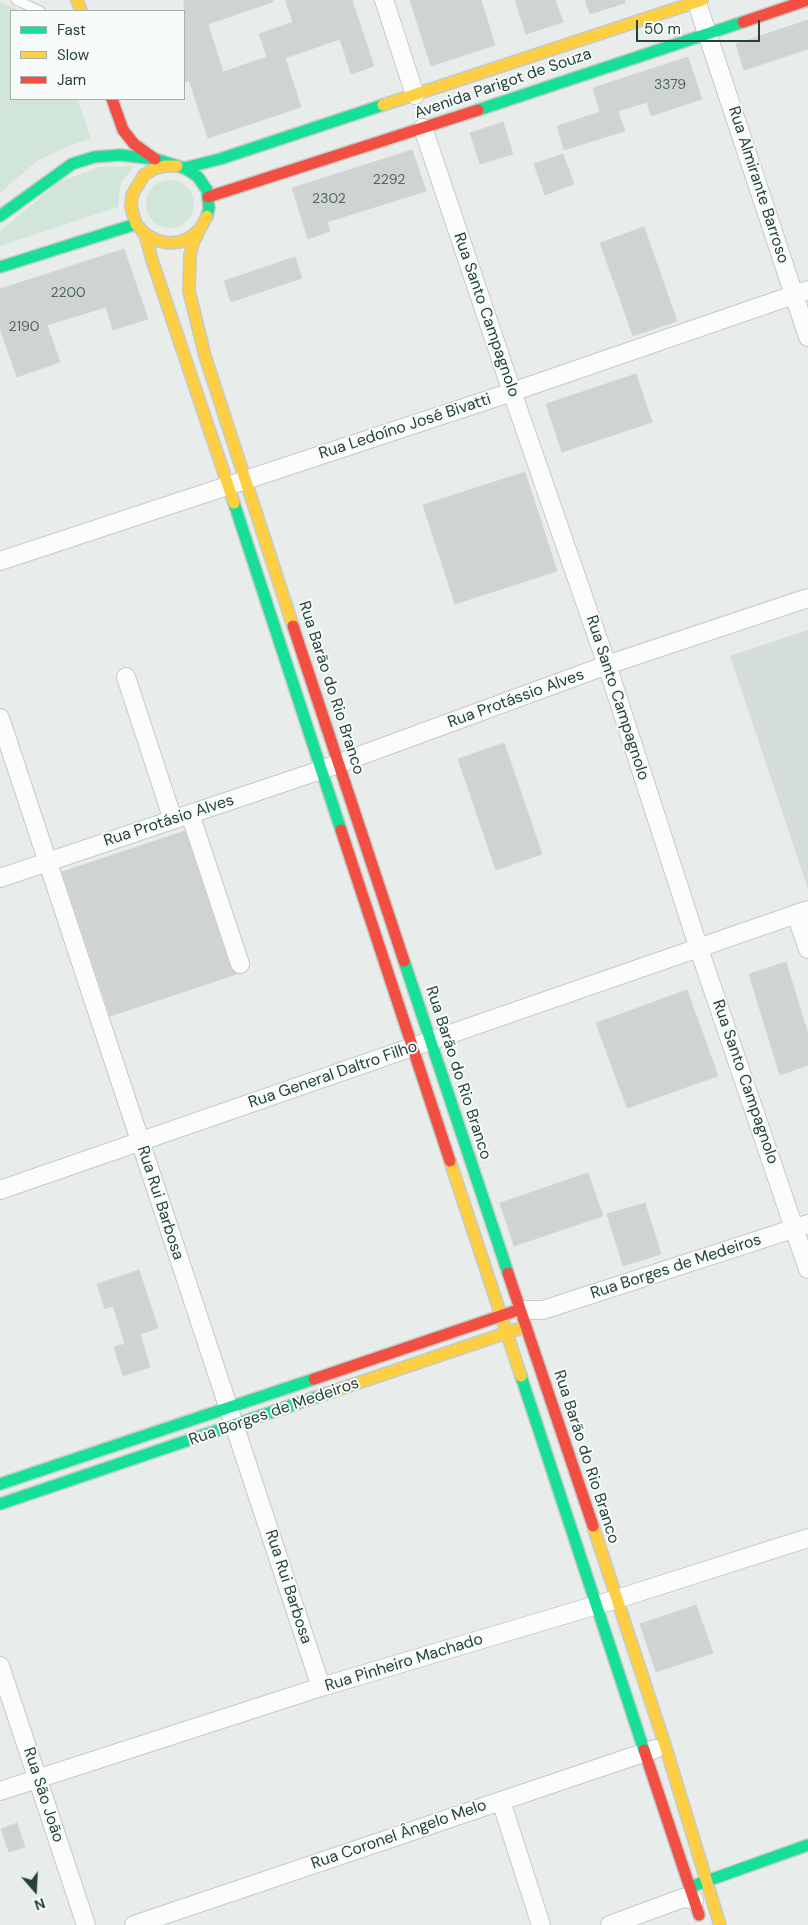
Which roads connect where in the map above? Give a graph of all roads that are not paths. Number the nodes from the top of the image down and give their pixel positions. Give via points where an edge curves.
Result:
1 (16, 0) edge
2 (384, 0) edge
3 (808, 0) edge
4 (698, 1) edge
5 (38, 10) edge
6 (707, 33) junction
7 (415, 94) junction
8 (112, 100) edge
9 (423, 128) junction
10 (155, 158) junction
11 (72, 164) junction
12 (180, 167) junction
13 (208, 197) junction
14 (0, 206) edge
15 (0, 216) edge
16 (136, 224) junction
17 (200, 229) junction
18 (145, 234) junction
19 (0, 267) edge
20 (801, 292) edge
21 (808, 336) edge
22 (512, 392) junction
23 (246, 479) junction
24 (228, 485) junction
25 (0, 561) edge
26 (808, 598) edge
27 (607, 665) junction
28 (126, 677) dead end
29 (0, 718) edge
30 (330, 767) junction
31 (190, 814) junction
32 (173, 820) junction
33 (48, 862) junction
34 (0, 878) edge
35 (802, 912) edge
36 (699, 949) junction
37 (808, 949) edge
38 (240, 964) dead end
39 (430, 1041) junction
40 (412, 1048) junction
41 (140, 1142) junction
42 (0, 1190) edge
43 (801, 1226) edge
44 (808, 1269) edge
45 (520, 1310) junction
46 (543, 1310) junction
47 (500, 1316) junction
48 (526, 1326) junction
49 (506, 1333) junction
50 (228, 1406) junction
51 (234, 1426) junction
52 (0, 1484) edge
53 (0, 1504) edge
54 (808, 1538) edge
55 (617, 1599) junction
56 (597, 1605) junction
57 (0, 1666) edge
58 (321, 1687) junction
59 (665, 1746) junction
60 (646, 1752) junction
61 (37, 1778) junction
62 (0, 1791) edge
63 (500, 1801) junction
64 (808, 1845) edge
65 (700, 1892) junction
66 (86, 1925) edge
67 (134, 1925) edge
68 (541, 1925) edge
69 (610, 1925) edge
70 (702, 1925) edge
71 (720, 1925) edge

1 - 5 lane
2 - 7 street
3 - 6 main road, Avenida Parigot de Souza
4 - 6 street, Rua Almirante Barroso
4 - 7 main road, Avenida Parigot de Souza
6 - 9 main road, Avenida Parigot de Souza
6 - 20 street, Rua Almirante Barroso
7 - 12 main road, Avenida Parigot de Souza via 220,159
8 - 10 main road via 122,130 134,144
9 - 13 main road, Avenida Parigot de Souza
9 - 22 street, Rua Santo Campagnolo
10 - 11 main road via 120,155 94,157
10 - 12 main road
11 - 14 lane
11 - 15 main road
12 - 13 main road via 198,177
12 - 16 main road, Avenida Parigot de Souza via 165,166 144,175 132,195 131,207
13 - 17 main road via 208,214
16 - 18 main road
16 - 19 main road
17 - 18 main road via 180,242 168,243
17 - 23 main road, Rua Barão do Rio Branco via 192,243 189,291 205,356
18 - 24 main road, Rua Barão do Rio Branco
20 - 21 street, Rua Almirante Barroso
20 - 22 street, Rua Ledoíno José Bivatti
22 - 23 street, Rua Ledoíno José Bivatti
22 - 27 street, Rua Santo Campagnolo
23 - 24 street, Rua Ledoíno José Bivatti
23 - 30 main road, Rua Barão do Rio Branco
24 - 25 street, Rua Ledoíno José Bivatti
24 - 30 main road, Rua Barão do Rio Branco
26 - 27 street, Rua Protássio Alves
27 - 30 street, Rua Protássio Alves
27 - 36 street, Rua Santo Campagnolo
28 - 32 street
29 - 33 street, Rua Rui Barbosa
30 - 31 street, Rua Protásio Alves
30 - 39 main road, Rua Barão do Rio Branco
30 - 40 main road, Rua Barão do Rio Branco
31 - 32 street, Rua Protásio Alves
31 - 38 street
32 - 33 street, Rua Protásio Alves
33 - 34 street, Rua Protásio Alves
33 - 41 street, Rua Rui Barbosa
35 - 36 street, Rua General Daltro Filho
35 - 37 street
36 - 39 street, Rua General Daltro Filho
36 - 43 street, Rua Santo Campagnolo
39 - 40 street, Rua General Daltro Filho
39 - 45 main road, Rua Barão do Rio Branco
40 - 41 street, Rua General Daltro Filho
40 - 47 main road, Rua Barão do Rio Branco
41 - 42 street, Rua General Daltro Filho
41 - 50 street, Rua Rui Barbosa
43 - 44 street, Rua Santo Campagnolo
43 - 46 street, Rua Borges de Medeiros
45 - 46 street, Rua Borges de Medeiros
45 - 47 main road
45 - 48 main road, Rua Barão do Rio Branco
46 - 48 street, Rua Borges de Medeiros
47 - 49 main road, Rua Barão do Rio Branco
47 - 50 main road
48 - 49 main road, Rua Borges de Medeiros
48 - 55 main road, Rua Barão do Rio Branco
49 - 51 main road, Rua Borges de Medeiros
49 - 56 main road, Rua Barão do Rio Branco
50 - 51 street, Rua Rui Barbosa
50 - 52 main road
51 - 53 main road, Rua Borges de Medeiros
51 - 58 street, Rua Rui Barbosa
54 - 55 street, Rua Pinheiro Machado
55 - 56 street, Rua Pinheiro Machado
55 - 59 main road, Rua Barão do Rio Branco
56 - 58 street, Rua Pinheiro Machado
56 - 60 main road, Rua Barão do Rio Branco
57 - 61 street, Rua São João
58 - 61 street, Rua Pinheiro Machado
59 - 60 street, Rua Coronel Ângelo Melo
59 - 65 main road, Rua Barão do Rio Branco
60 - 63 street, Rua Coronel Ângelo Melo
60 - 65 main road, Rua Barão do Rio Branco
61 - 62 street, Rua Pinheiro Machado
61 - 66 street, Rua São João
63 - 67 street, Rua Coronel Ângelo Melo
63 - 68 street
64 - 65 main road
65 - 69 street
65 - 70 main road, Rua Barão do Rio Branco
65 - 71 main road, Rua Barão do Rio Branco

